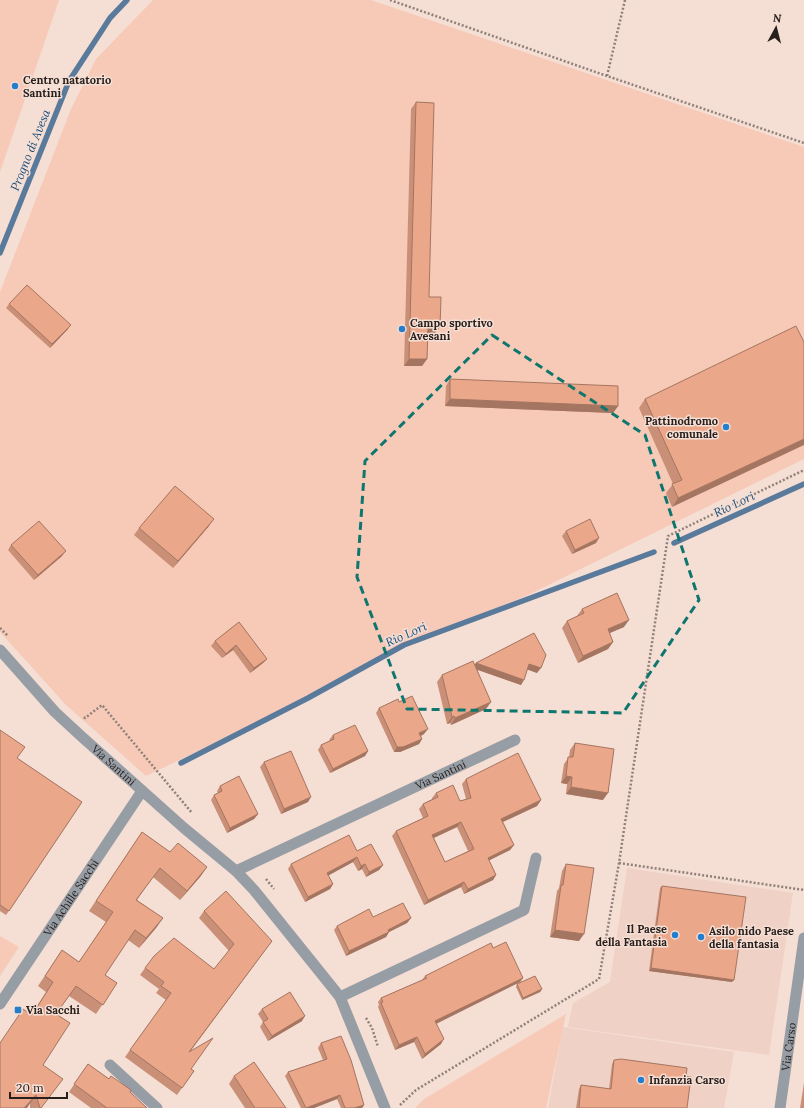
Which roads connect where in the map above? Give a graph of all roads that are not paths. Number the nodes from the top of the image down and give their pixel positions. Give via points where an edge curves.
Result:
1 (0, 650) edge
2 (515, 740) dead end
3 (142, 791) junction
4 (536, 858) dead end
5 (236, 870) junction
6 (804, 938) edge
7 (340, 997) junction
8 (0, 1004) edge
9 (110, 1065) dead end
10 (157, 1108) edge
11 (385, 1108) edge
12 (780, 1108) edge

1 - 3 street, Via Santini via 55,712
2 - 5 street, Via Santini
3 - 5 street, Via Santini
3 - 8 street, Via Achille Sacchi
4 - 7 street via 524,910
5 - 7 street, Via Santini
6 - 12 street, Via Carso
7 - 11 street, Via Santini
9 - 10 street

